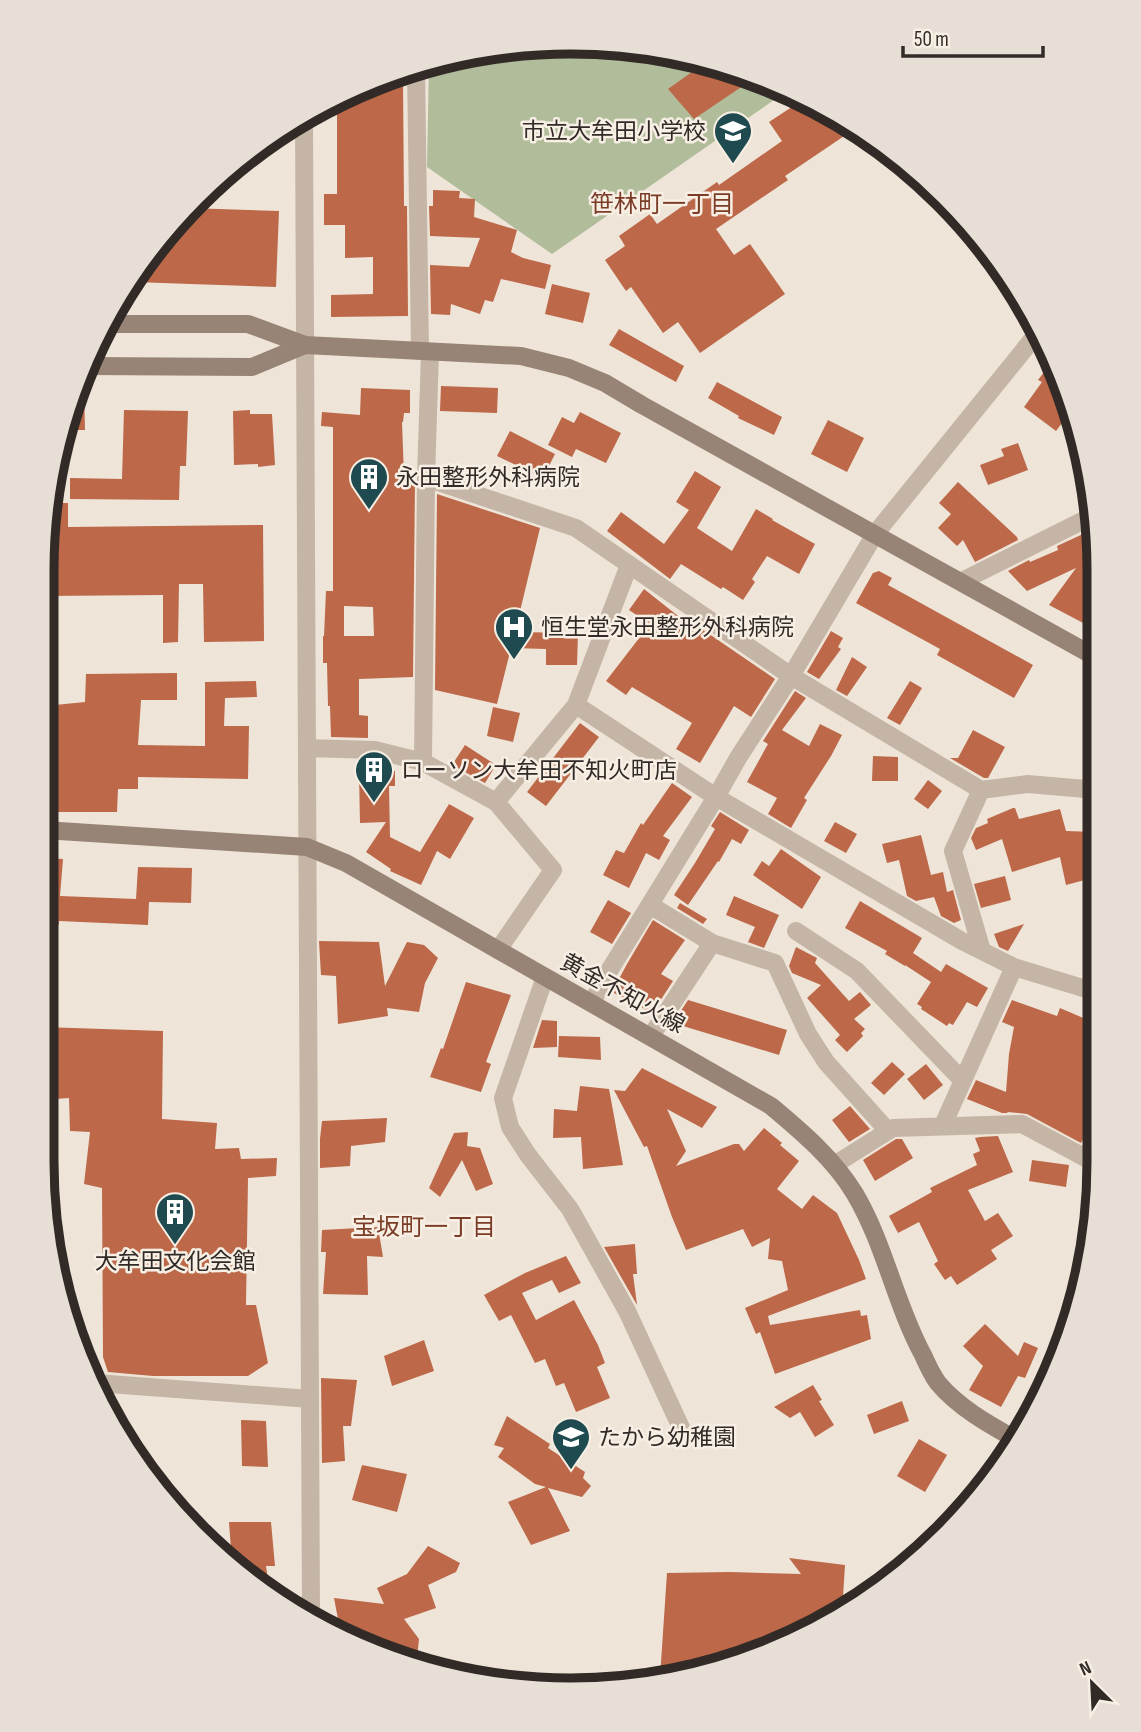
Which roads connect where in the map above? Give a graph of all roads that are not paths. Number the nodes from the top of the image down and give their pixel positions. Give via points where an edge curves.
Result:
1 (416, 78) edge
2 (304, 128) edge
3 (117, 324) edge
4 (1033, 339) edge
5 (305, 345) junction
6 (425, 352) junction
7 (97, 366) edge
8 (426, 478) junction
9 (1084, 520) edge
10 (875, 534) junction
11 (629, 565) junction
12 (962, 581) junction
13 (1087, 652) edge
14 (791, 676) junction
15 (576, 705) junction
16 (307, 748) junction
17 (423, 762) junction
18 (1087, 789) edge
19 (981, 790) junction
20 (716, 797) junction
21 (496, 802) junction
22 (54, 832) edge
23 (307, 847) junction
24 (650, 905) junction
25 (796, 931) dead end
26 (712, 943) junction
27 (498, 950) junction
28 (982, 951) junction
29 (1014, 967) junction
30 (545, 977) junction
31 (1087, 989) edge
32 (592, 1002) junction
33 (651, 1036) junction
34 (963, 1081) junction
35 (943, 1125) junction
36 (888, 1131) junction
37 (1087, 1159) edge
38 (834, 1165) junction
39 (104, 1384) edge
40 (310, 1399) junction
41 (682, 1432) dead end
42 (1008, 1436) edge
43 (311, 1608) edge

1 - 6 street
2 - 5 street
3 - 5 street via 248,324
4 - 10 street
5 - 6 street
5 - 7 street via 252,367
5 - 16 street
6 - 8 street
6 - 10 street via 521,356 569,368 605,383
8 - 11 street via 576,528
8 - 17 street
9 - 12 street
10 - 12 street
10 - 14 street
11 - 14 street
11 - 15 street
12 - 13 street
14 - 19 street
14 - 20 street
15 - 20 street
15 - 21 street
16 - 17 street via 375,750
16 - 23 street
17 - 21 street
18 - 19 street via 1028,784
19 - 28 street via 953,851
20 - 24 street
20 - 28 street
21 - 27 street via 553,870
22 - 23 street, 黄金不知火線
23 - 27 street, 黄金不知火線 via 346,863
23 - 40 street
24 - 26 street
24 - 32 street
25 - 34 street via 857,971
26 - 33 street
26 - 36 street via 775,963 826,1062
27 - 30 street, 黄金不知火線
28 - 29 street
29 - 31 street
29 - 34 street
30 - 32 street, 黄金不知火線
30 - 41 street via 503,1098 510,1127 570,1209 626,1311
32 - 33 street, 黄金不知火線
33 - 38 street, 黄金不知火線 via 771,1106
34 - 35 street
35 - 36 street
35 - 37 street via 1022,1124
36 - 38 street
38 - 42 street, 黄金不知火線 via 873,1228 911,1334 937,1382
39 - 40 street
40 - 43 street

